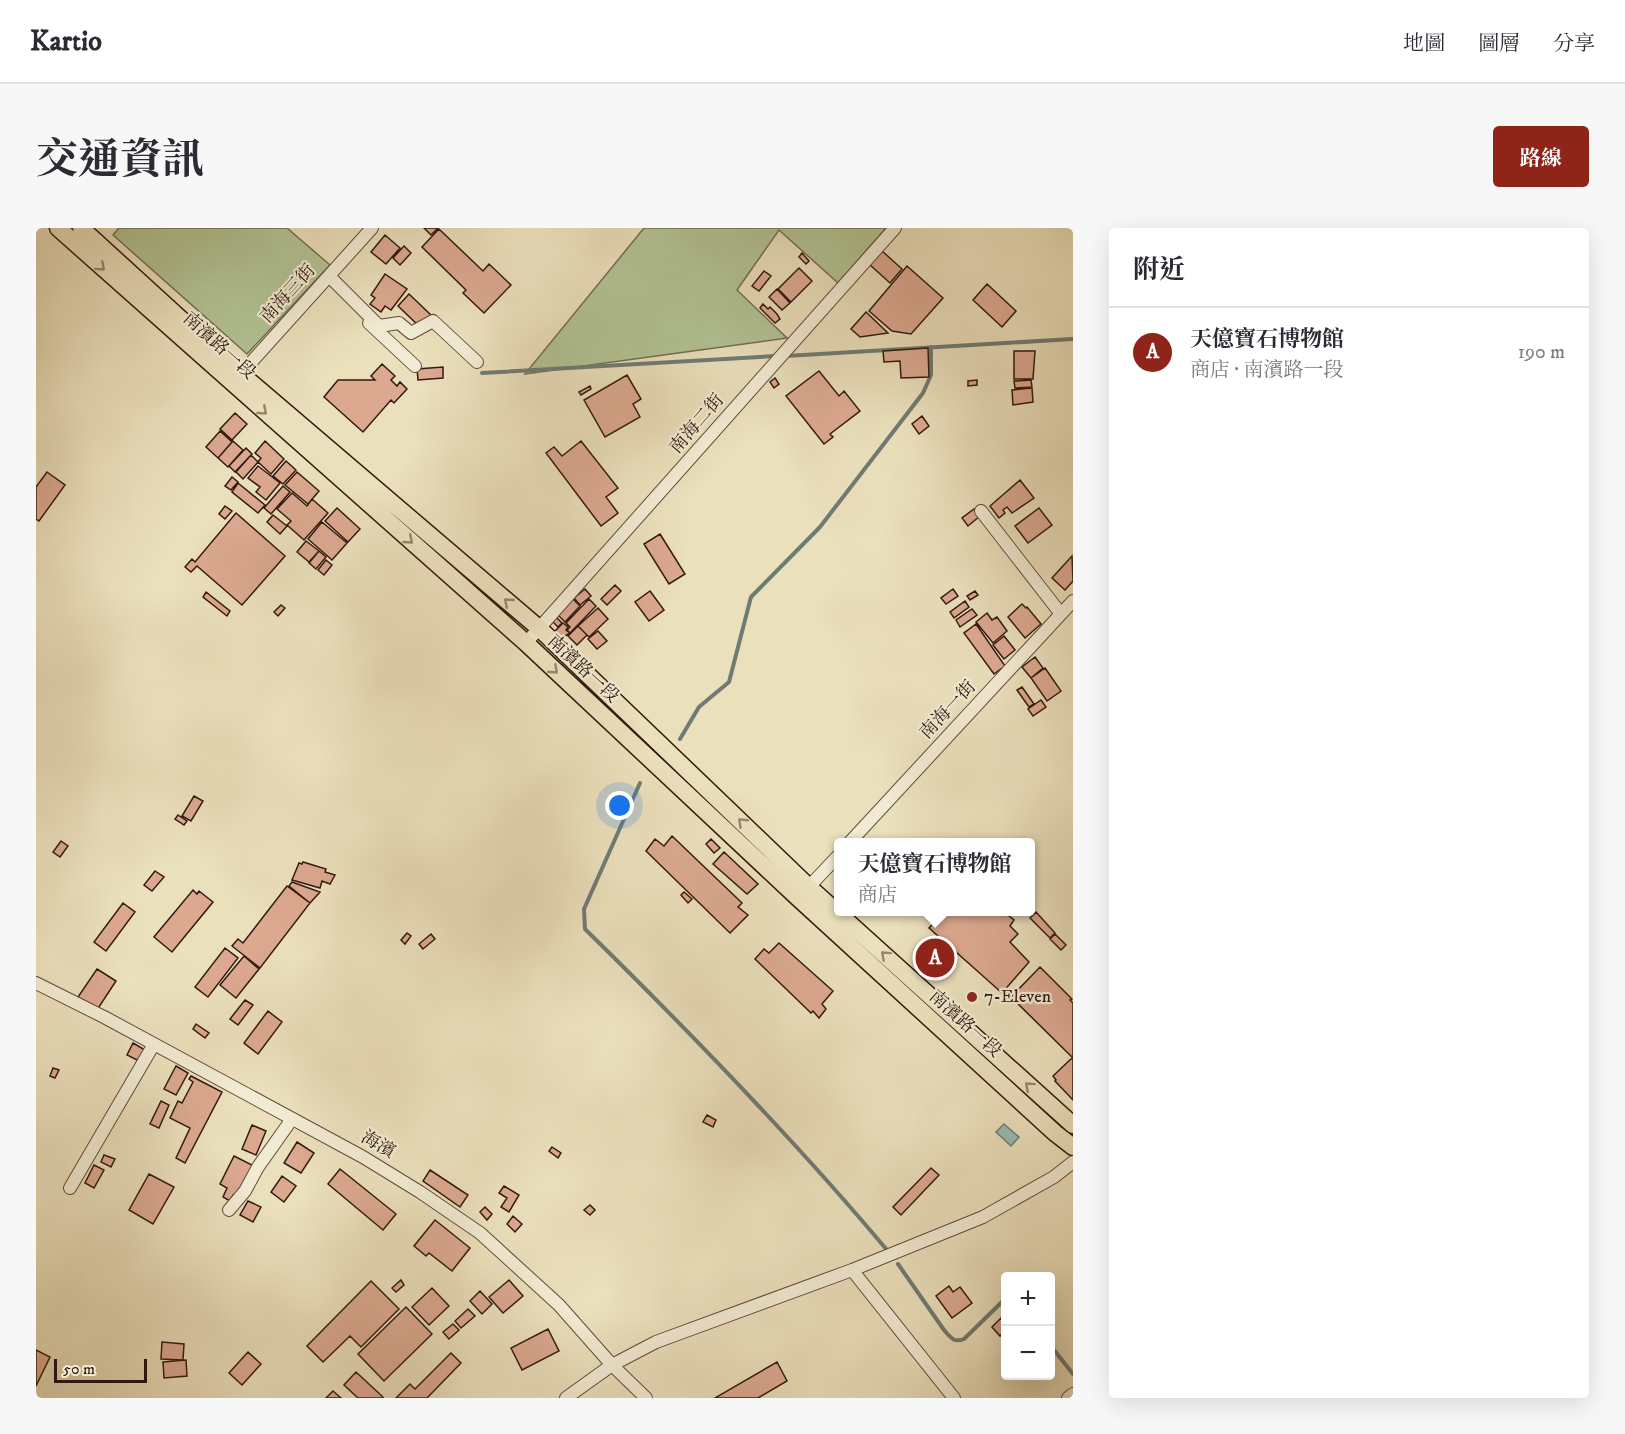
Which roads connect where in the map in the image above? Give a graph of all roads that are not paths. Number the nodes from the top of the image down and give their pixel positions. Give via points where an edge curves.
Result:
1 (58, 228) edge
2 (81, 228) edge
3 (372, 228) edge
4 (895, 228) edge
5 (327, 278) junction
6 (477, 362) dead end
7 (415, 366) dead end
8 (236, 379) junction
9 (981, 511) dead end
10 (1073, 601) edge
11 (1061, 614) junction
12 (540, 629) junction
13 (526, 643) junction
14 (855, 838) edge
15 (834, 860) edge
16 (804, 892) junction
17 (36, 983) edge
18 (154, 1044) junction
19 (292, 1119) junction
20 (1073, 1125) edge
21 (1073, 1148) edge
22 (1073, 1162) edge
23 (70, 1188) dead end
24 (229, 1210) dead end
25 (852, 1270) junction
26 (612, 1365) junction
27 (1073, 1394) edge
28 (566, 1398) edge
29 (646, 1398) edge
30 (954, 1398) edge
31 (1068, 1398) edge

1 -> 8 main road, 南濱路一段
2 - 8 main road, 南濱路一段
3 - 5 street, 南海三街
4 - 12 street, 南海二街
5 - 6 street via 379,326 399,323 411,333 434,321
5 - 7 street
5 - 8 street, 南海三街
12 -> 8 main road, 南濱路一段
8 -> 13 main road, 南濱路一段
9 - 11 street
10 - 11 street, 南海一街
11 - 14 street, 南海一街
12 - 13 street, 南海二街
16 -> 12 main road, 南濱路一段
13 -> 16 main road, 南濱路一段
15 - 16 street
20 -> 16 main road, 南濱路一段
16 - 21 main road, 南濱路一段
17 - 18 street, 海濱
18 - 19 street, 海濱
18 - 23 street
19 - 24 street
19 - 26 street, 海濱 via 363,1157 480,1233 559,1305
22 - 25 street via 983,1217
25 - 26 street via 656,1342
25 - 30 street
26 - 28 street
26 - 29 street, 海濱
27 - 31 street

